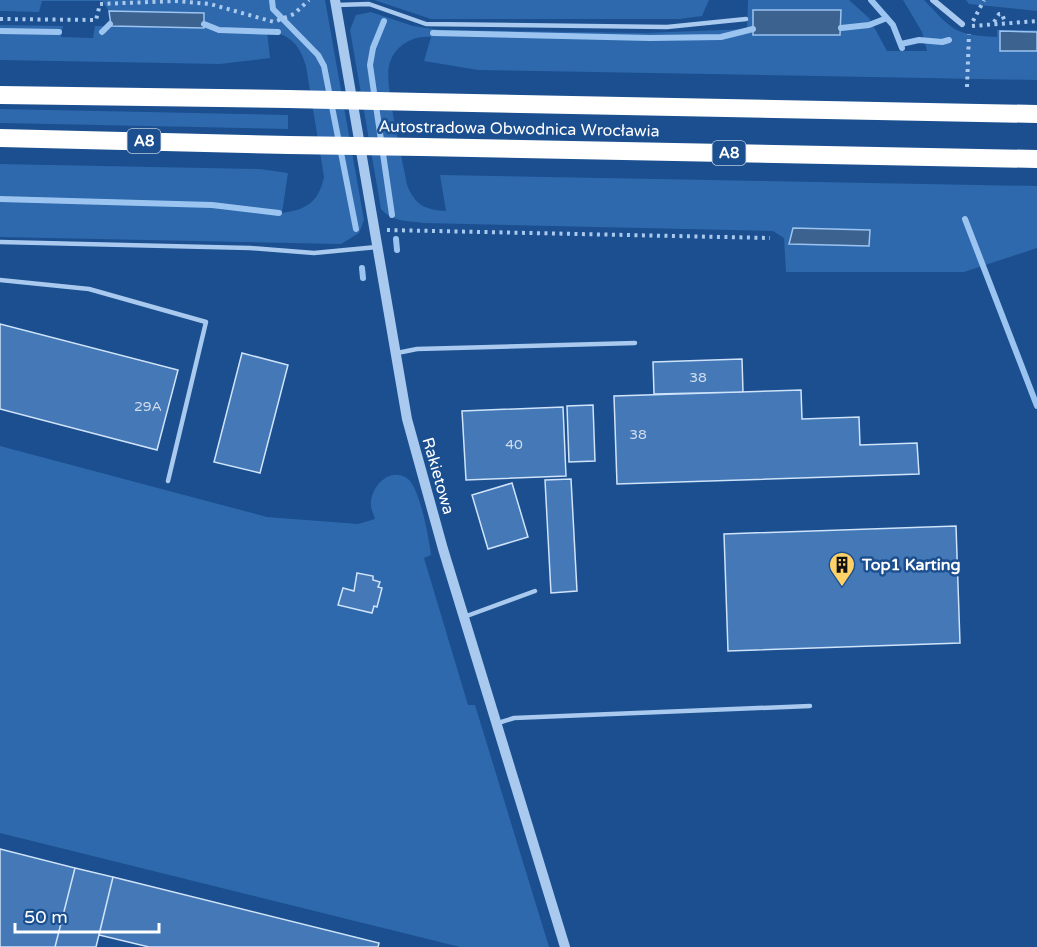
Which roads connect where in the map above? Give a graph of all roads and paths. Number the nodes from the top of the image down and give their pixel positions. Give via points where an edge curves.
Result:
1 (309, 0) edge
2 (933, 0) edge
3 (984, 0) edge
4 (335, 3) edge
5 (747, 19) dead end
6 (0, 20) edge
7 (1037, 21) edge
8 (1005, 22) junction
9 (994, 23) junction
10 (962, 24) joint
11 (969, 26) junction
12 (967, 87) dead end
13 (0, 94) edge
14 (1037, 114) edge
15 (0, 138) edge
16 (1037, 159) edge
17 (374, 230) junction
18 (771, 238) dead end
19 (0, 242) edge
20 (377, 248) junction
21 (0, 280) edge
22 (635, 344) dead end
23 (394, 354) junction
24 (168, 481) dead end
25 (536, 591) dead end
26 (464, 617) junction
27 (810, 706) dead end
28 (498, 723) junction
29 (565, 947) edge

1 - 6 path via 294,14 274,22 210,4 176,2 100,4 96,20
2 - 10 street
3 - 11 path
4 - 5 lane via 369,4 426,24 667,27
4 - 17 street, Rakietowa
7 - 8 path
8 - 9 path
8 - 9 path via 999,14
9 - 11 path
10 - 11 path
11 - 12 path
13 - 14 highway, Autostradowa Obwodnica Wrocławia, bridge
15 - 16 highway, Autostradowa Obwodnica Wrocławia / A8, bridge
17 - 18 path
17 - 20 street, Rakietowa
19 - 20 lane via 314,252
20 - 23 street, Rakietowa
21 - 24 lane via 89,289 206,322
22 - 23 lane via 417,349
23 - 26 street, Rakietowa via 407,419
25 - 26 lane
26 - 28 street, Rakietowa
27 - 28 lane via 514,718
28 - 29 street, Rakietowa

